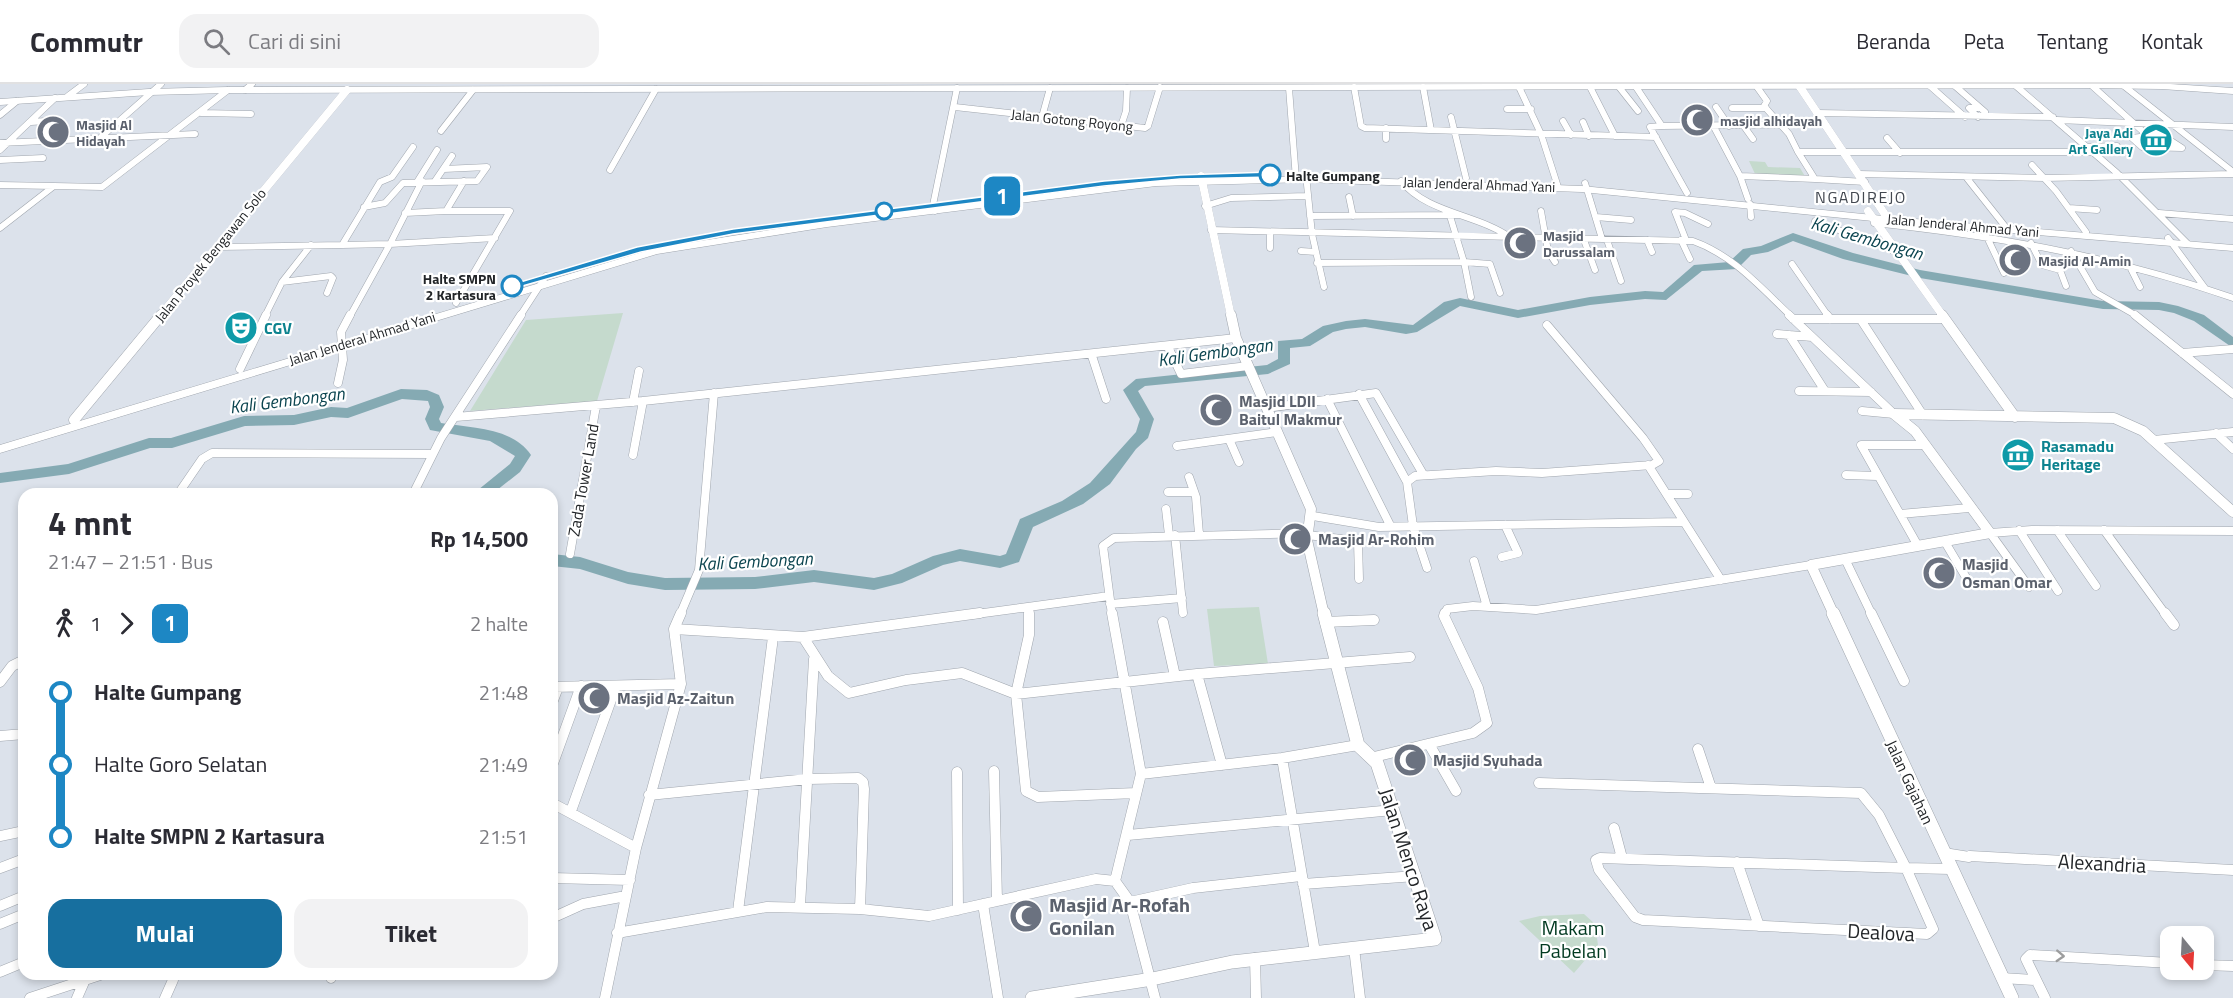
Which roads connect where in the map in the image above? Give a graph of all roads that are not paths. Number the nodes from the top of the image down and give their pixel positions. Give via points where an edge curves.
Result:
1 (84, 84) edge
2 (161, 84) edge
3 (203, 84) edge
4 (1577, 85) edge
5 (1710, 85) edge
6 (1799, 85) edge
7 (1923, 85) edge
8 (2020, 85) edge
9 (2091, 85) edge
10 (2161, 85) edge
11 (991, 86) edge
12 (1065, 86) edge
13 (1140, 86) edge
14 (1234, 86) edge
15 (1316, 86) edge
16 (1393, 86) edge
17 (1955, 86) junction
18 (2124, 86) junction
19 (248, 87) edge
20 (439, 87) edge
21 (503, 87) edge
22 (566, 87) edge
23 (1160, 87) junction
24 (1354, 87) junction
25 (1422, 87) junction
26 (1520, 87) junction
27 (1590, 87) junction
28 (1619, 87) junction
29 (1636, 87) junction
30 (1757, 87) junction
31 (957, 88) junction
32 (1050, 88) junction
33 (1127, 88) junction
34 (1289, 88) junction
35 (656, 89) junction
36 (228, 90) junction
37 (347, 90) junction
38 (473, 90) junction
39 (195, 91) junction
40 (2233, 91) edge
41 (149, 92) junction
42 (68, 96) junction
43 (55, 98) junction
44 (17, 101) junction
45 (0, 102) edge
46 (956, 107) junction
47 (1716, 107) dead end
48 (1732, 108) dead end
49 (1766, 108) junction
50 (1507, 109) dead end
51 (1531, 109) junction
52 (1638, 111) dead end
53 (201, 113) junction
54 (1818, 113) junction
55 (251, 114) dead end
56 (0, 115) edge
57 (1042, 117) junction
58 (1451, 117) dead end
59 (1965, 117) junction
60 (1978, 117) junction
61 (2055, 118) junction
62 (1563, 121) dead end
63 (31, 122) junction
64 (46, 122) dead end
65 (1583, 122) dead end
66 (2133, 123) junction
67 (1781, 124) junction
68 (1825, 124) junction
69 (1743, 125) junction
70 (2173, 125) junction
71 (1120, 126) junction
72 (1662, 126) junction
73 (1729, 126) junction
74 (1362, 127) junction
75 (1714, 127) junction
76 (2233, 127) edge
77 (1386, 128) junction
78 (1431, 130) junction
79 (441, 131) dead end
80 (1453, 131) junction
81 (195, 134) dead end
82 (1541, 134) junction
83 (173, 135) junction
84 (1572, 135) junction
85 (1359, 136) dead end
86 (1589, 136) junction
87 (1615, 136) junction
88 (2148, 136) junction
89 (1656, 137) junction
90 (100, 138) junction
91 (1887, 138) dead end
92 (1386, 139) dead end
93 (1753, 139) dead end
94 (0, 143) edge
95 (8, 143) junction
96 (2117, 146) dead end
97 (412, 147) dead end
98 (2086, 147) junction
99 (0, 150) edge
100 (437, 150) dead end
101 (1798, 152) junction
102 (1844, 152) junction
103 (2092, 152) junction
104 (1900, 153) junction
105 (452, 156) dead end
106 (43, 158) dead end
107 (0, 160) edge
108 (2032, 165) dead end
109 (444, 169) junction
110 (610, 170) dead end
111 (2233, 173) edge
112 (1859, 174) junction
113 (2119, 175) junction
114 (1740, 176) junction
115 (1301, 177) junction
116 (1966, 177) junction
117 (1201, 178) junction
118 (1467, 178) junction
119 (2045, 178) junction
120 (1815, 179) junction
121 (435, 181) junction
122 (464, 181) junction
123 (420, 182) junction
124 (1401, 182) junction
125 (1865, 182) junction
126 (1557, 184) junction
127 (0, 185) edge
128 (54, 186) junction
129 (1586, 186) junction
130 (1687, 193) junction
131 (1307, 196) junction
132 (1349, 197) dead end
133 (1749, 202) junction
134 (1205, 206) junction
135 (364, 207) junction
136 (2070, 207) junction
137 (934, 208) junction
138 (2097, 210) dead end
139 (446, 211) junction
140 (1541, 211) dead end
141 (405, 213) junction
142 (2159, 213) junction
143 (1458, 215) junction
144 (1310, 216) junction
145 (1353, 216) junction
146 (1450, 216) junction
147 (1887, 216) junction
148 (1596, 217) junction
149 (1751, 217) dead end
150 (1871, 217) junction
151 (2233, 219) edge
152 (1631, 220) dead end
153 (1815, 221) dead end
154 (1708, 224) dead end
155 (2004, 225) junction
156 (0, 228) edge
157 (1211, 230) junction
158 (2086, 231) junction
159 (1270, 232) junction
160 (2052, 233) junction
161 (1312, 234) junction
162 (1986, 235) junction
163 (1456, 237) junction
164 (495, 238) junction
165 (1511, 238) junction
166 (1545, 239) junction
167 (1605, 239) junction
168 (1584, 240) junction
169 (1647, 240) junction
170 (1683, 240) junction
171 (2170, 240) junction
172 (2186, 242) junction
173 (2031, 243) junction
174 (390, 244) junction
175 (311, 245) junction
176 (342, 245) junction
177 (216, 248) junction
178 (1270, 248) dead end
179 (2232, 248) edge
180 (2062, 249) junction
181 (1301, 251) dead end
182 (2071, 251) junction
183 (1316, 252) junction
184 (1652, 252) dead end
185 (1896, 252) junction
186 (1689, 259) dead end
187 (1427, 262) junction
188 (1464, 262) junction
189 (1555, 262) dead end
190 (1317, 263) junction
191 (1792, 264) dead end
192 (2129, 265) junction
193 (1596, 270) dead end
194 (2004, 273) dead end
195 (1430, 274) dead end
196 (543, 280) junction
197 (1622, 281) dead end
198 (282, 282) junction
199 (2066, 286) dead end
200 (1324, 287) dead end
201 (2140, 287) dead end
202 (2205, 288) junction
203 (327, 293) dead end
204 (1500, 294) dead end
205 (1471, 297) dead end
206 (2233, 298) edge
207 (456, 303) junction
208 (2122, 306) joint
209 (2130, 311) joint
210 (1793, 319) junction
211 (1830, 319) junction
212 (1944, 319) junction
213 (1862, 320) junction
214 (1547, 325) dead end
215 (1777, 334) dead end
216 (1789, 335) junction
217 (1812, 337) junction
218 (1236, 338) junction
219 (341, 341) junction
220 (1168, 347) junction
221 (2233, 349) edge
222 (2182, 353) junction
223 (1092, 356) junction
224 (248, 369) junction
225 (639, 371) dead end
226 (1250, 371) junction
227 (338, 383) dead end
228 (1799, 391) dead end
229 (1825, 391) junction
230 (1871, 392) junction
231 (714, 393) junction
232 (1359, 394) junction
233 (2233, 394) edge
234 (1106, 399) dead end
235 (1327, 399) junction
236 (643, 401) junction
237 (633, 402) junction
238 (596, 406) junction
239 (1267, 408) junction
240 (1862, 411) dead end
241 (1894, 414) junction
242 (1920, 415) junction
243 (2015, 417) junction
244 (74, 420) junction
245 (454, 420) junction
246 (1915, 431) junction
247 (1277, 432) junction
248 (2233, 432) edge
249 (2216, 433) junction
250 (1229, 439) junction
251 (2154, 440) junction
252 (0, 442) edge
253 (1924, 445) junction
254 (1177, 446) dead end
255 (0, 449) edge
256 (2233, 449) edge
257 (432, 454) junction
258 (633, 455) dead end
259 (1239, 462) dead end
260 (1648, 465) junction
261 (1423, 474) junction
262 (1846, 475) dead end
263 (1189, 477) dead end
264 (1877, 477) junction
265 (1407, 482) junction
266 (182, 488) edge
267 (416, 488) edge
268 (1168, 492) dead end
269 (1192, 492) junction
270 (1667, 494) junction
271 (1688, 494) dead end
272 (1970, 508) junction
273 (1166, 509) dead end
274 (2233, 512) edge
275 (1900, 514) junction
276 (1683, 522) junction
277 (1505, 525) junction
278 (1413, 526) junction
279 (1309, 527) junction
280 (1391, 527) junction
281 (2019, 530) junction
282 (2057, 530) junction
283 (2104, 530) junction
284 (2233, 531) edge
285 (1990, 533) junction
286 (1199, 534) junction
287 (1172, 535) junction
288 (1945, 542) junction
289 (1918, 546) junction
290 (570, 554) dead end
291 (1502, 557) dead end
292 (1845, 559) junction
293 (1474, 561) dead end
294 (1811, 566) junction
295 (1426, 568) dead end
296 (1359, 579) dead end
297 (1721, 580) junction
298 (1970, 584) dead end
299 (2096, 586) dead end
300 (2029, 587) dead end
301 (2058, 591) dead end
302 (1182, 598) junction
303 (1109, 600) junction
304 (1029, 607) junction
305 (1487, 607) junction
306 (1183, 614) dead end
307 (1374, 620) dead end
308 (1163, 622) dead end
309 (1325, 622) junction
310 (2174, 625) dead end
311 (674, 629) junction
312 (773, 637) junction
313 (803, 637) junction
314 (1410, 657) dead end
315 (814, 659) junction
316 (18, 663) edge
317 (1336, 663) junction
318 (1197, 674) junction
319 (1175, 676) junction
320 (1904, 681) dead end
321 (0, 682) edge
322 (1124, 682) junction
323 (681, 684) junction
324 (581, 686) junction
325 (615, 686) junction
326 (558, 687) edge
327 (1016, 694) junction
328 (18, 734) edge
329 (0, 736) edge
330 (1429, 744) junction
331 (1358, 745) junction
332 (558, 749) edge
333 (1698, 749) dead end
334 (1282, 758) junction
335 (1374, 758) junction
336 (1222, 765) junction
337 (994, 771) dead end
338 (957, 772) dead end
339 (1141, 774) junction
340 (808, 779) junction
341 (1539, 783) dead end
342 (754, 784) junction
343 (1711, 788) junction
344 (1456, 791) dead end
345 (1136, 793) junction
346 (649, 795) junction
347 (558, 806) edge
348 (1393, 810) junction
349 (571, 811) junction
350 (1294, 818) junction
351 (1614, 828) dead end
352 (18, 832) edge
353 (1128, 835) junction
354 (0, 837) edge
355 (636, 848) junction
356 (1944, 854) junction
357 (1622, 858) junction
358 (18, 861) edge
359 (1737, 862) junction
360 (0, 868) edge
361 (1904, 868) junction
362 (1951, 868) junction
363 (2233, 870) edge
364 (1416, 876) junction
365 (558, 878) edge
366 (630, 880) junction
367 (1302, 880) junction
368 (1115, 881) junction
369 (626, 896) junction
370 (18, 898) edge
371 (997, 901) junction
372 (1130, 902) junction
373 (983, 904) junction
374 (0, 906) edge
375 (800, 906) junction
376 (860, 909) junction
377 (958, 910) junction
378 (738, 911) junction
379 (558, 915) edge
380 (18, 916) edge
381 (0, 924) edge
382 (1759, 926) junction
383 (617, 933) junction
384 (1354, 948) junction
385 (1315, 952) junction
386 (1255, 958) junction
387 (2160, 962) edge
388 (18, 964) edge
389 (2214, 965) edge
390 (2233, 966) edge
391 (0, 972) edge
392 (2002, 978) junction
393 (1152, 979) junction
394 (89, 980) edge
395 (2036, 980) junction
396 (173, 981) dead end
397 (84, 982) junction
398 (1040, 997) edge
399 (30, 998) edge
400 (77, 998) edge
401 (165, 998) edge
402 (605, 998) edge
403 (998, 998) edge
404 (1155, 998) edge
405 (1256, 998) edge
406 (1360, 998) edge
407 (2012, 998) edge
408 (2045, 998) edge

1 - 42 street
2 - 41 street
3 - 39 street
4 - 26 main road
4 - 27 main road
5 - 29 main road
5 - 30 main road
6 - 7 main road
6 - 30 main road
6 - 54 street
7 - 17 main road
7 - 59 street
8 - 9 main road
8 - 17 main road
8 - 61 street
9 - 18 main road
9 - 66 street
10 - 18 main road
10 - 40 main road
11 - 31 main road
11 - 32 main road
12 - 32 main road
12 - 33 main road
13 - 23 main road
13 - 33 main road
14 - 23 main road
14 - 34 main road
15 - 24 main road
15 - 34 main road
16 - 24 main road
16 - 25 main road
17 - 60 street via 1982,110 1969,108
18 - 70 street
19 - 36 main road
19 - 37 main road
20 - 37 main road
20 - 38 main road
21 - 22 main road
21 - 38 main road
22 - 35 main road
23 - 71 street, Jalan Gotong Royong via 1147,128
24 - 74 street
25 - 26 main road
25 - 78 street
26 - 51 street
27 - 28 main road
27 - 87 street
28 - 29 main road
28 - 52 street
29 - 72 street
30 - 49 street via 1767,101
31 - 35 main road
31 - 46 street
32 - 57 street
33 - 71 street via 1126,111
34 - 115 street
35 - 110 street
36 - 39 main road
36 - 53 street
37 - 177 street, Jalan Proyek Bengawan Solo
38 - 79 street
39 - 41 main road
41 - 42 main road
41 - 90 street
42 - 43 main road
43 - 44 main road
43 - 63 street
44 - 45 main road
44 - 56 street
46 - 57 street, Jalan Gotong Royong
46 - 137 street
47 - 73 street
48 - 49 street
49 - 67 street
50 - 51 street
51 - 82 street
53 - 55 street
53 - 83 street
54 - 59 street
54 - 68 street
57 - 71 street, Jalan Gotong Royong
58 - 80 street
59 - 60 street
60 - 61 street
61 - 66 street
61 - 98 street
62 - 84 street
63 - 64 street
63 - 95 street
65 - 86 street
66 - 70 street
66 - 88 street
67 - 68 street
67 - 69 street
67 - 101 street
68 - 102 street
69 - 73 street
69 - 93 street
70 - 76 street
70 - 111 street
72 - 75 street
72 - 89 street via 1650,127
73 - 75 street
74 - 77 street
74 - 85 street
75 - 114 street
77 - 78 street
77 - 92 street
78 - 80 street
80 - 82 street
80 - 118 street
81 - 83 street
82 - 84 street
82 - 126 street
83 - 90 street
83 - 128 street via 102,187
84 - 86 street
86 - 87 street
87 - 89 street
88 - 88 street via 2132,137 2142,147 2182,147 2165,137
89 - 130 street
90 - 95 street
91 - 104 street
94 - 95 street
95 - 99 street
96 - 98 street
97 - 135 street via 392,177 380,182
98 - 103 street
100 - 123 street
101 - 102 street
101 - 120 street
102 - 104 street
102 - 112 street
103 - 104 street
103 - 113 street
105 - 109 street
106 - 107 street
108 - 119 street
109 - 121 street
109 - 122 street via 487,167 479,180
111 - 113 street
112 - 116 street
112 - 125 street
113 - 119 street
113 - 142 street
114 - 120 street
114 - 133 street
115 - 117 main road, Jalan Jenderal Ahmad Yani
115 - 118 main road, Jalan Jenderal Ahmad Yani
115 - 124 main road, Jalan Jenderal Ahmad Yani
115 - 131 street
116 - 119 street
116 - 155 street
117 - 134 street
117 - 137 main road, Jalan Jenderal Ahmad Yani
118 - 126 main road, Jalan Jenderal Ahmad Yani
119 - 136 street
120 - 125 street
121 - 122 street
121 - 123 street
122 - 139 street
123 - 135 street via 403,183 384,204
123 - 141 street
124 - 126 main road, Jalan Jenderal Ahmad Yani
124 - 143 street via 1407,189
125 - 147 street
126 - 129 main road, Jalan Jenderal Ahmad Yani
127 - 128 street
128 - 156 street
129 - 130 main road, Jalan Jenderal Ahmad Yani
129 - 133 main road, Jalan Jenderal Ahmad Yani
129 - 148 street
130 - 133 main road, Jalan Jenderal Ahmad Yani
131 - 134 street via 1231,198
131 - 144 street
132 - 145 street
133 - 149 street
133 - 150 main road, Jalan Jenderal Ahmad Yani
134 - 157 street
135 - 176 street
136 - 138 street
136 - 158 street
137 - 196 main road, Jalan Jenderal Ahmad Yani via 686,245
139 - 141 street
139 - 164 street via 510,210
140 - 166 street
141 - 174 street
142 - 151 street
142 - 172 street
143 - 146 street
143 - 165 street
144 - 145 street
144 - 161 street
145 - 146 street
146 - 163 street
147 - 150 main road, Jalan Jenderal Ahmad Yani
147 - 155 main road, Jalan Jenderal Ahmad Yani
147 - 160 main road, Jalan Jenderal Ahmad Yani
148 - 152 street
148 - 167 street
150 - 162 street
150 - 185 street
153 - 185 street
154 - 170 street via 1675,212
155 - 158 main road, Jalan Jenderal Ahmad Yani
157 - 159 street
157 - 218 street
158 - 171 main road, Jalan Jenderal Ahmad Yani
159 - 161 street
159 - 178 street
160 - 171 main road, Jalan Jenderal Ahmad Yani
160 - 180 street
161 - 163 street
161 - 183 street
162 - 173 street
162 - 194 street
163 - 165 street
163 - 188 street
164 - 174 street
164 - 207 street
165 - 166 street
166 - 168 street
166 - 189 street
167 - 168 street
167 - 169 street
167 - 197 street
168 - 193 street
169 - 170 street
169 - 184 street
170 - 186 street
170 - 210 street via 1710,247 1731,260
171 - 172 main road, Jalan Jenderal Ahmad Yani
171 - 202 street
172 - 179 main road, Jalan Jenderal Ahmad Yani
173 - 180 street
173 - 199 street via 2042,266 2060,270
174 - 176 street
174 - 219 street
175 - 176 street
175 - 177 street
175 - 198 street
177 - 244 street, Jalan Proyek Bengawan Solo
180 - 182 street
181 - 183 street
182 - 192 street
182 - 208 street via 2091,288
183 - 190 street
185 - 212 street
187 - 188 street
187 - 190 street
187 - 195 street
188 - 204 street via 1490,264
188 - 205 street
190 - 200 street
191 - 211 street
192 - 201 street
192 - 202 street
196 - 207 main road, Jalan Jenderal Ahmad Yani
196 - 219 main road, Jalan Jenderal Ahmad Yani
196 - 245 street
198 - 203 street via 331,276
198 - 224 street
202 - 206 street
207 - 219 main road, Jalan Jenderal Ahmad Yani
208 - 209 street
209 - 222 street
210 - 211 street
210 - 217 street
211 - 213 street
212 - 213 street
212 - 243 street
213 - 242 street
214 - 260 street via 1658,456 1658,462
215 - 216 street
216 - 217 street
216 - 229 street
217 - 230 street
218 - 220 street
218 - 226 street
219 - 224 main road, Jalan Jenderal Ahmad Yani
219 - 227 street via 343,360
220 - 223 street
220 - 226 street via 1181,374
221 - 222 street
222 - 233 street
223 - 231 street
223 - 234 street
224 - 244 main road, Jalan Jenderal Ahmad Yani
224 - 255 main road, Jalan Jenderal Ahmad Yani
225 - 237 street
226 - 239 street
228 - 229 street
229 - 230 street
230 - 241 street
231 - 236 street
231 - 311 street via 699,570
232 - 235 street
232 - 261 street via 1379,394
232 - 265 street
235 - 239 street
235 - 280 street
236 - 237 street
236 - 258 street
237 - 238 street
238 - 245 street
238 - 290 street, Zada Tower Land
239 - 247 street
240 - 241 street
241 - 242 street
241 - 246 street
242 - 243 street
242 - 246 street
243 - 251 street via 2114,418 2135,425
244 - 252 main road, Jalan Jenderal Ahmad Yani
245 - 257 street
246 - 253 street
247 - 250 street
247 - 279 street
248 - 249 street
249 - 251 street
249 - 256 street
250 - 254 street
250 - 259 street
251 - 274 street
253 - 264 street via 1861,445
253 - 272 street
257 - 266 street via 212,453 202,459
257 - 267 street
260 - 261 street via 1542,473
260 - 270 street
261 - 265 street
262 - 264 street
263 - 269 street
264 - 275 street
265 - 278 street
268 - 269 street
269 - 286 street via 1196,497
270 - 271 street
270 - 276 street
272 - 275 street
272 - 285 street
273 - 287 street
275 - 289 street
276 - 277 street
276 - 297 street
277 - 278 street
277 - 291 street via 1518,553
278 - 280 street
278 - 295 street
279 - 280 street
279 - 286 street
279 - 296 street via 1358,541
279 - 309 street
281 - 282 street
281 - 285 street
281 - 301 street
282 - 283 street
282 - 299 street
283 - 284 street
283 - 310 street
285 - 288 street
285 - 300 street
286 - 287 street
287 - 302 street
287 - 303 street via 1114,538 1105,542
288 - 289 street
288 - 298 street
289 - 292 street
292 - 294 street
292 - 320 street
293 - 305 street
294 - 297 street
294 - 356 street, Jalan Gajahan
297 - 305 street via 1536,610
302 - 303 street
302 - 306 street
303 - 304 street
303 - 322 street
304 - 313 street
304 - 327 street via 1029,635
305 - 330 street via 1453,608 1443,614 1478,688 1487,718 1485,727
307 - 309 street
308 - 319 street
309 - 317 street
311 - 312 street
311 - 323 street
312 - 313 street
312 - 342 street
313 - 315 street
314 - 317 street
315 - 327 street via 849,693 906,680 962,674
315 - 340 street
316 - 321 street
317 - 318 street
317 - 331 street
318 - 319 street
318 - 336 street
319 - 322 street
322 - 327 street
322 - 339 street
323 - 325 street
323 - 346 street
324 - 325 street
324 - 326 street
324 - 332 street
325 - 349 street
327 - 345 street via 1029,795
328 - 329 street
330 - 335 street
330 - 344 street
331 - 334 street
331 - 335 street
333 - 343 street
334 - 336 street
334 - 350 street
335 - 348 street, Jalan Menco Raya
336 - 339 street
337 - 371 street
338 - 377 street
339 - 345 street
340 - 342 street
340 - 375 street
340 - 376 street via 851,778 863,782
341 - 343 street, Dealova
342 - 346 street
342 - 378 street
343 - 361 street, Dealova via 1861,793 1871,801
345 - 353 street
346 - 355 street
347 - 349 street
348 - 350 street
348 - 364 street, Jalan Menco Raya
349 - 355 street
350 - 353 street
350 - 367 street
351 - 357 street
352 - 354 street
353 - 368 street
355 - 366 street
356 - 362 street, Jalan Gajahan
356 - 363 street, Alexandria
357 - 359 street, Dealova
357 - 382 street, Dealova via 1600,858 1596,865 1638,919
358 - 360 street
359 - 361 street, Dealova
359 - 382 street
361 - 362 street, Dealova
361 - 382 street, Dealova via 1932,933
362 - 392 street, Jalan Gajahan
364 - 367 street
364 - 384 street, Jalan Menco Raya via 1435,939
365 - 366 street
366 - 369 street
367 - 372 street via 1214,884
367 - 385 street
368 - 371 street via 1096,879
368 - 372 street
369 - 379 street via 583,904
369 - 383 street
370 - 374 street
371 - 373 street
372 - 393 street
373 - 377 street
373 - 403 street
375 - 376 street
375 - 378 street
376 - 377 street via 929,916
378 - 383 street
380 - 381 street
383 - 402 street
384 - 385 street, Jalan Menco Raya
384 - 406 street
385 - 386 street, Jalan Menco Raya
386 - 393 street, Jalan Menco Raya
386 - 405 street
395 -> 387 street via 2026,959 2030,955
388 - 391 street
389 - 390 street
392 - 395 street
392 - 407 street, Jalan Gajahan
393 - 398 street, Jalan Menco Raya
393 - 404 street
394 - 397 street
395 - 408 street
396 - 401 street
397 - 399 street
397 - 400 street

